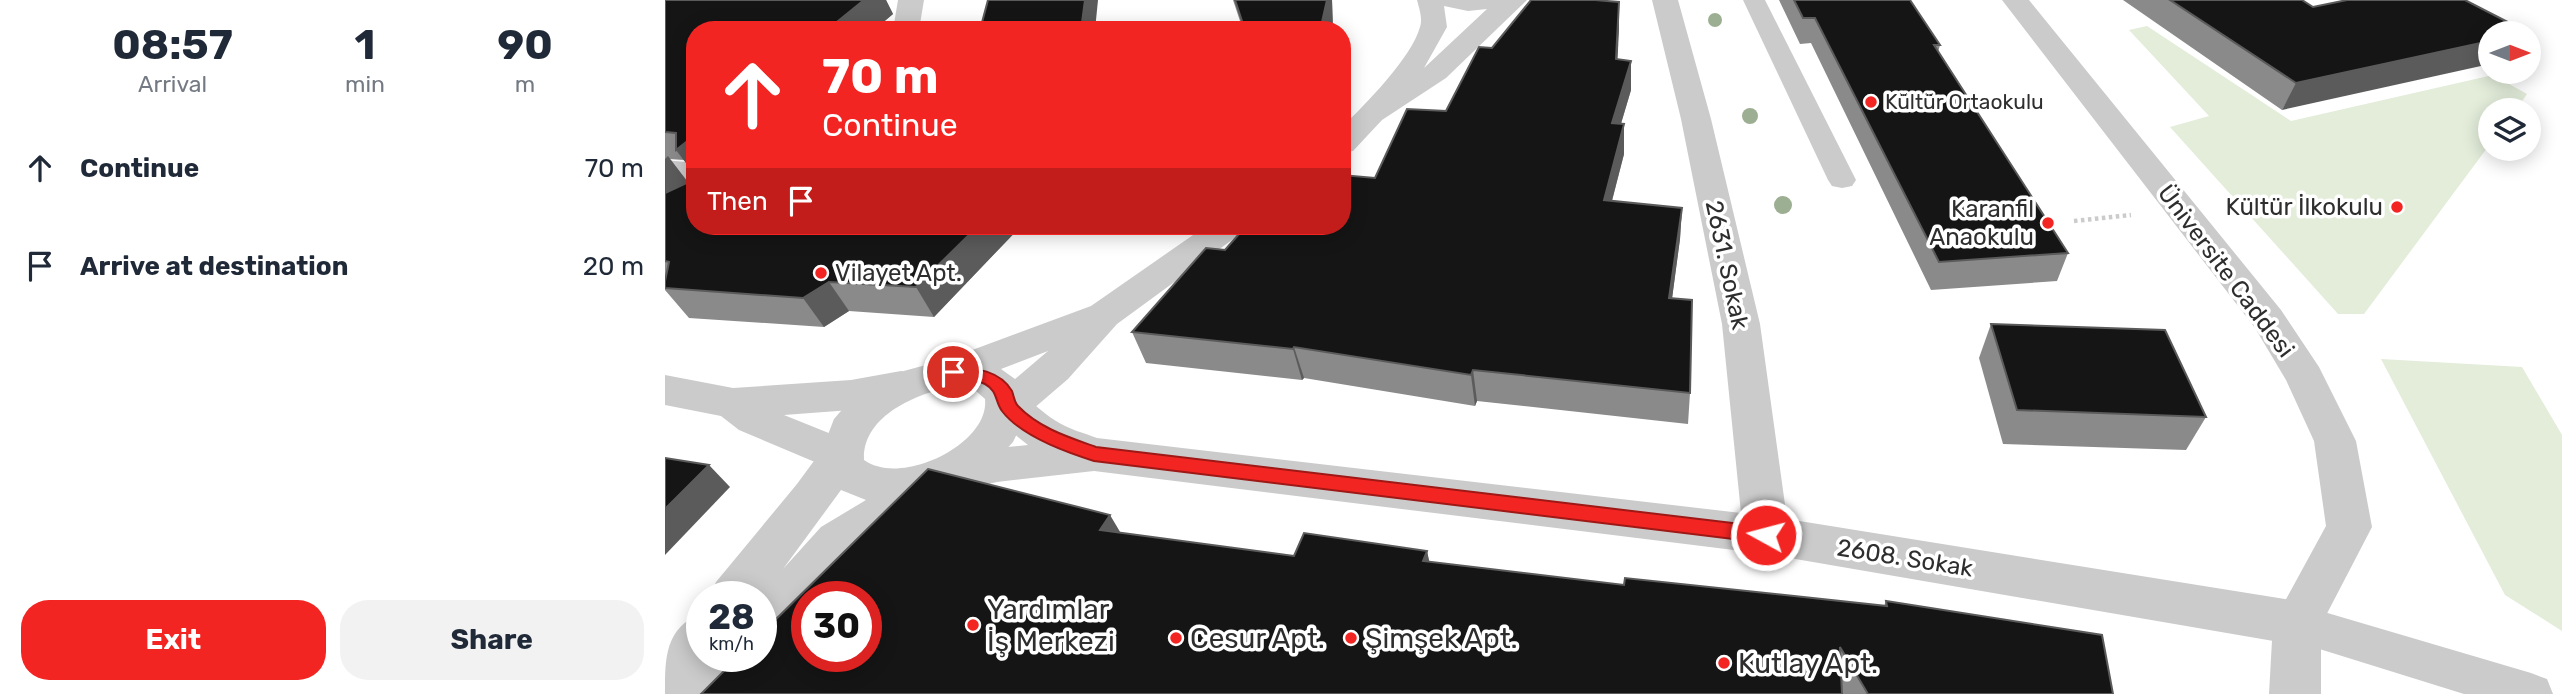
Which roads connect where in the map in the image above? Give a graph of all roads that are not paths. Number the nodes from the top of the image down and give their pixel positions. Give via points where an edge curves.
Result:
1 (911, 0) edge
2 (1430, 0) edge
3 (1453, 0) edge
4 (1503, 0) edge
5 (1514, 0) edge
6 (1665, 0) edge
7 (1754, 0) edge
8 (2015, 0) edge
9 (908, 21) edge
10 (1375, 113) junction
11 (1351, 135) edge
12 (665, 170) edge
13 (686, 172) edge
14 (1842, 180) dead end
15 (1215, 235) edge
16 (1104, 315) junction
17 (953, 372) junction
18 (901, 387) junction
19 (665, 390) edge
20 (733, 403) junction
21 (1008, 407) junction
22 (1094, 454) junction
23 (841, 456) junction
24 (939, 478) junction
25 (1766, 535) junction
26 (746, 581) edge
27 (777, 610) edge
28 (2297, 624) junction
29 (686, 659) edge
30 (717, 672) edge
31 (665, 691) edge
32 (694, 694) edge
33 (2295, 694) edge
34 (2531, 694) edge

1 - 9 street
2 - 10 street via 1434,25
3 - 4 street
5 - 10 street via 1413,92
6 - 25 street, 2631. Sokak via 1741,324
7 - 14 lane
8 - 28 street, Üniversite Caddesi via 2268,319 2305,377 2335,442 2349,527
10 - 11 street
12 - 13 street
15 - 16 street
16 - 17 street
16 - 21 street via 1053,369
17 - 18 street
17 - 21 street via 994,381 1005,393
18 - 20 street
18 - 23 street via 857,418 845,437
19 - 20 street
20 - 23 street via 754,419
21 - 22 street via 1043,434
21 - 24 street via 1002,427 987,447
22 - 24 street via 997,465
22 - 25 street, 2608. Sokak
23 - 24 street via 846,472 860,483 883,489
23 - 26 street
24 - 27 street via 838,540
25 - 28 street, 2608. Sokak
28 - 33 street, Üniversite Caddesi
28 - 34 lane
29 - 31 street
30 - 32 street

